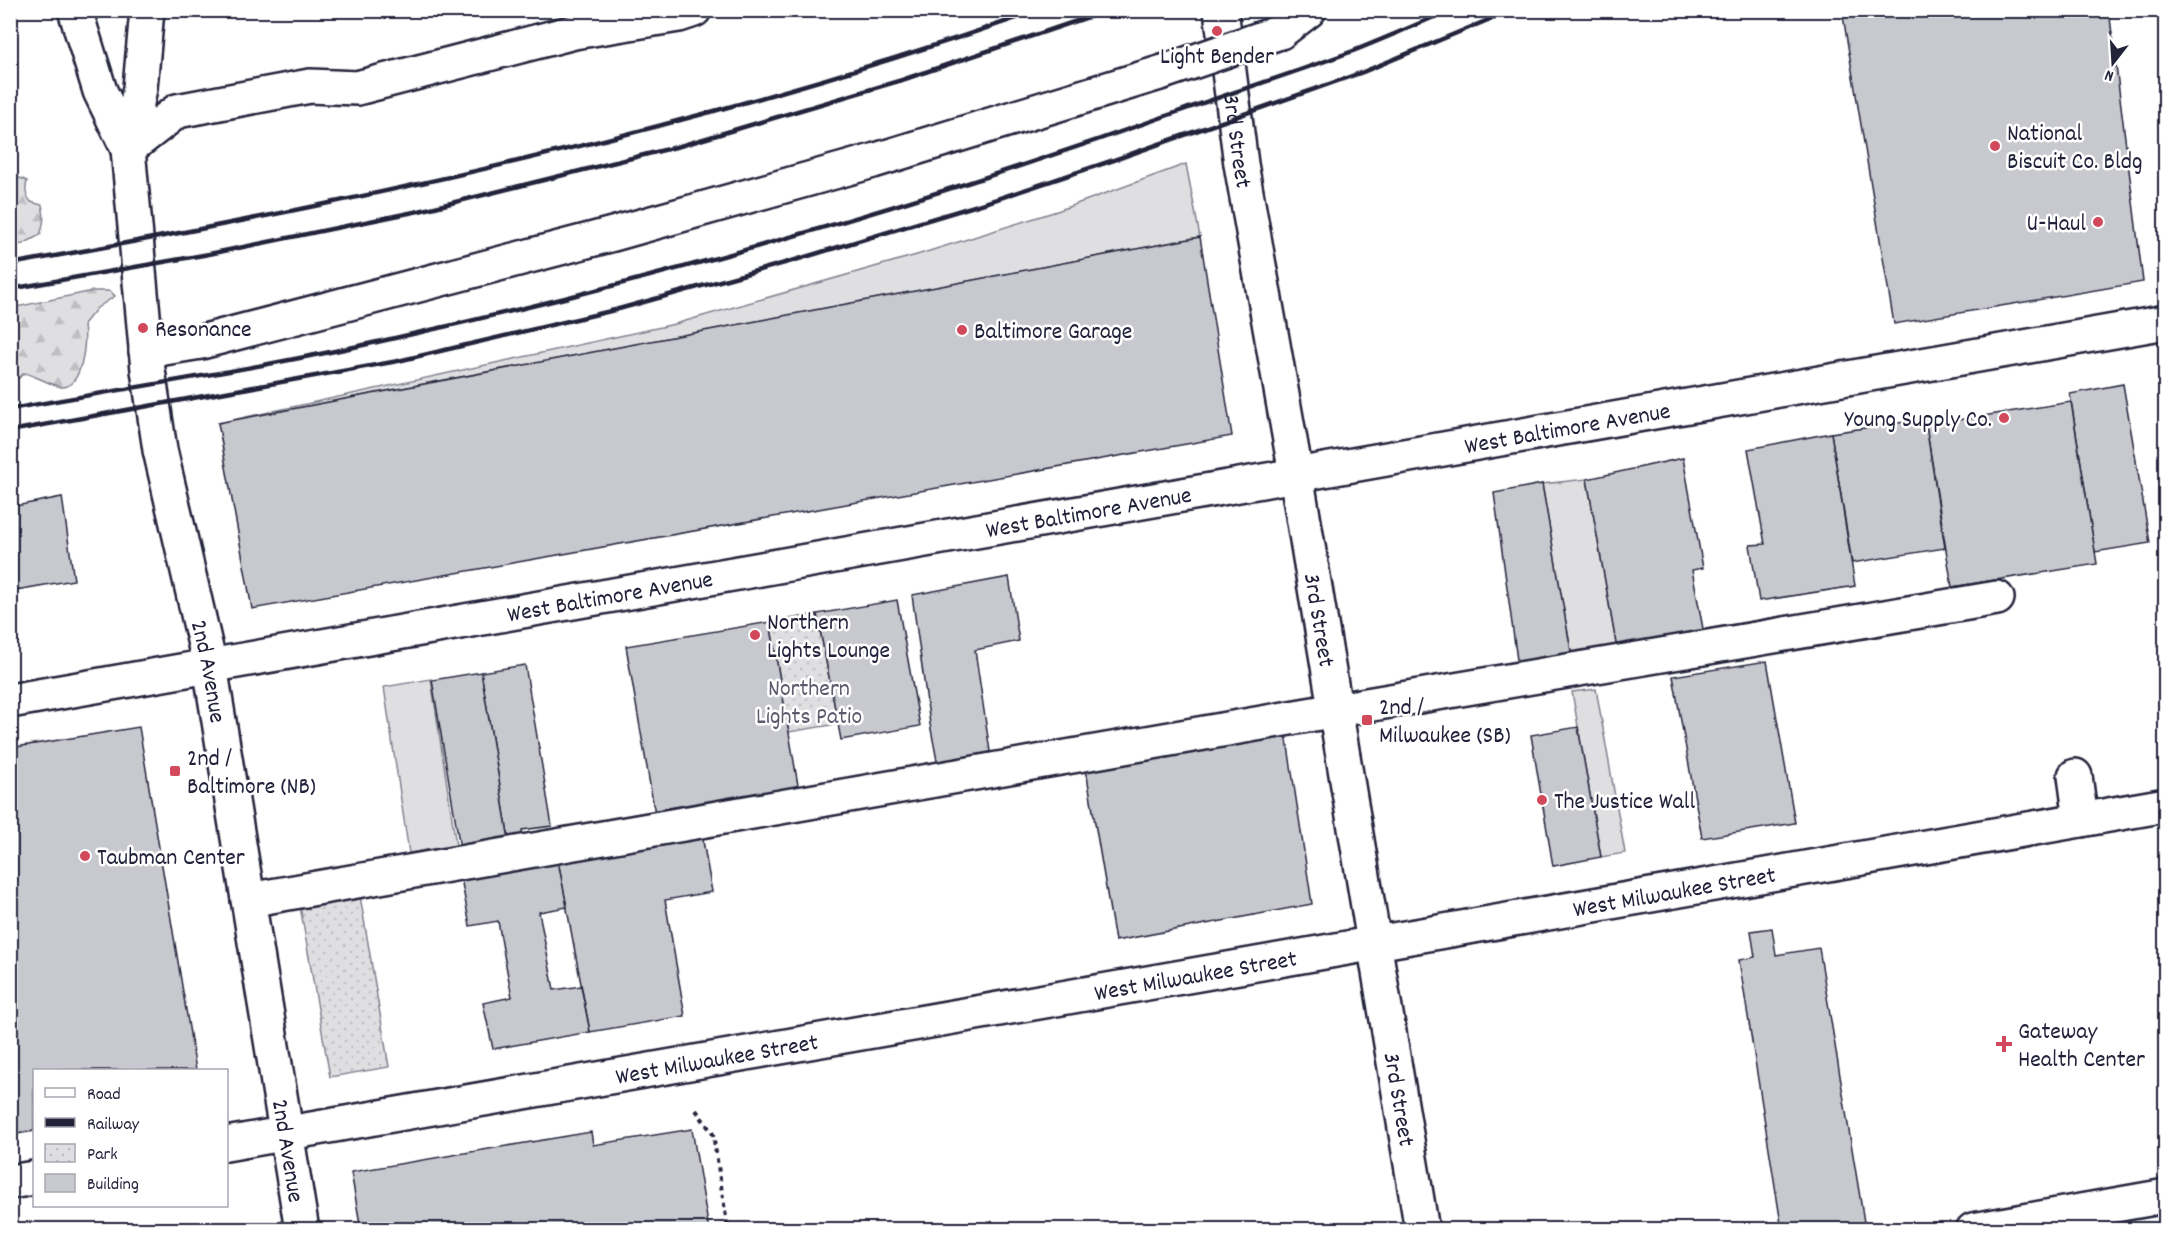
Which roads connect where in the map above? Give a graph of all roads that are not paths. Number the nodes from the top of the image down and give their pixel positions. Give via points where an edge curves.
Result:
1 (75, 10) edge
2 (147, 10) edge
3 (694, 10) edge
4 (1221, 10) edge
5 (1309, 10) edge
6 (128, 149) junction
7 (2166, 322) edge
8 (146, 351) junction
9 (1296, 474) junction
10 (1997, 598) dead end
11 (210, 666) junction
12 (10, 701) edge
13 (1335, 710) junction
14 (2075, 776) dead end
15 (2166, 805) edge
16 (2081, 820) junction
17 (248, 900) junction
18 (1375, 944) junction
19 (285, 1134) junction
20 (228, 1144) edge
21 (33, 1178) edge
22 (10, 1182) edge
23 (2166, 1196) edge
24 (2120, 1217) edge
25 (302, 1230) edge
26 (1422, 1230) edge
27 (1973, 1230) edge

1 - 6 street, 2nd Avenue via 100,91
2 - 6 street, 2nd Avenue via 140,88
3 - 6 street via 574,32 357,88 310,86 177,111
4 - 9 street, 3rd Street via 1241,164
5 - 8 street, bridge via 1280,32 873,161 213,339
6 - 8 street, 2nd Avenue
7 - 9 street, West Baltimore Avenue
8 - 11 street, 2nd Avenue via 160,450
9 - 11 street, West Baltimore Avenue
9 - 13 street, 3rd Street
10 - 13 street
11 - 12 street, West Baltimore Avenue
11 - 17 street, 2nd Avenue
13 - 17 street
13 - 18 street, 3rd Street
14 - 16 street
15 - 16 street, West Milwaukee Street
16 - 18 street, West Milwaukee Street
17 - 19 street, 2nd Avenue
18 - 19 street, West Milwaukee Street
18 - 26 street, 3rd Street
19 - 20 street, West Milwaukee Street
19 - 25 street, 2nd Avenue
21 - 22 street
23 - 24 street
24 - 27 street

